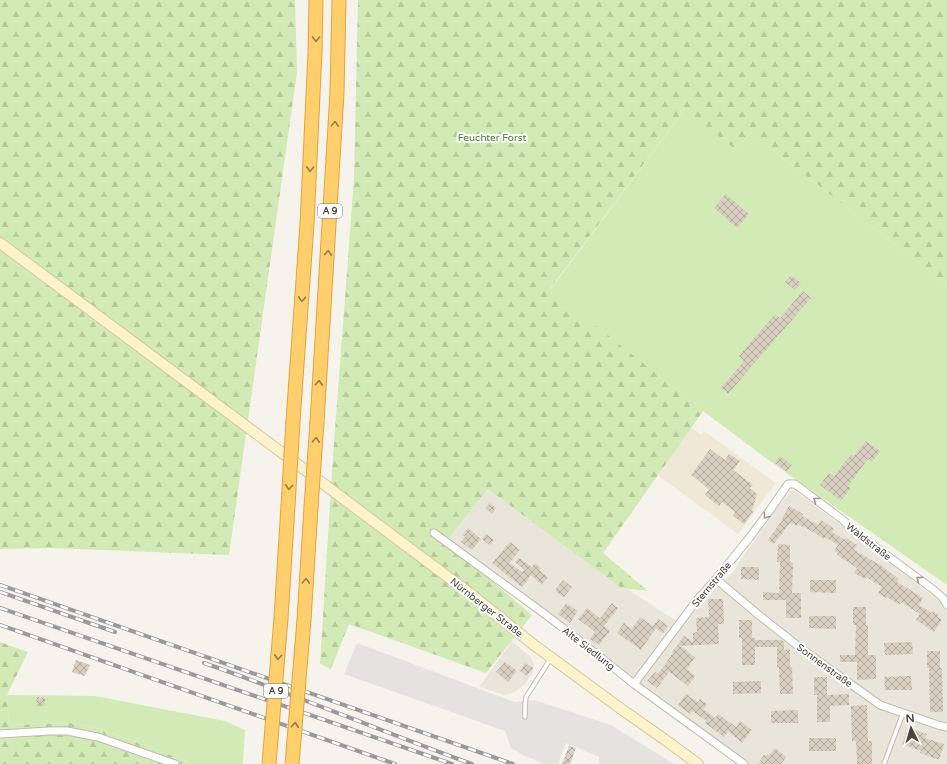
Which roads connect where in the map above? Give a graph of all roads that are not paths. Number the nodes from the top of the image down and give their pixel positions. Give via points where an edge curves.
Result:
1 (316, 0) edge
2 (339, 0) edge
3 (0, 243) edge
4 (788, 484) joint
5 (434, 533) dead end
6 (716, 579) junction
7 (947, 605) edge
8 (552, 658) junction
9 (634, 684) junction
10 (903, 713) junction
11 (525, 717) dead end
12 (947, 727) edge
13 (0, 734) edge
14 (175, 764) edge
15 (269, 764) edge
16 (292, 764) edge
17 (698, 764) edge
18 (744, 764) edge
19 (884, 764) edge

1 -> 15 highway, A 9, bridge via 308,224
16 -> 2 highway, A 9, bridge via 304,620 337,101
3 - 8 main road, Nürnberger Straße via 492,610
4 -> 6 street, Sternstraße
7 -> 4 street, Waldstraße via 934,590 796,484
5 - 9 street, Alte Siedlung via 546,615
6 - 9 street, Sternstraße via 697,600
6 - 10 street, Sonnenstraße via 835,673 880,704
8 - 11 lane via 526,697
8 - 17 main road, Nürnberger Straße
9 - 18 street, Alte Siedlung
10 - 12 street, Sonnenstraße
10 - 19 lane
13 - 14 street via 49,731 98,737

